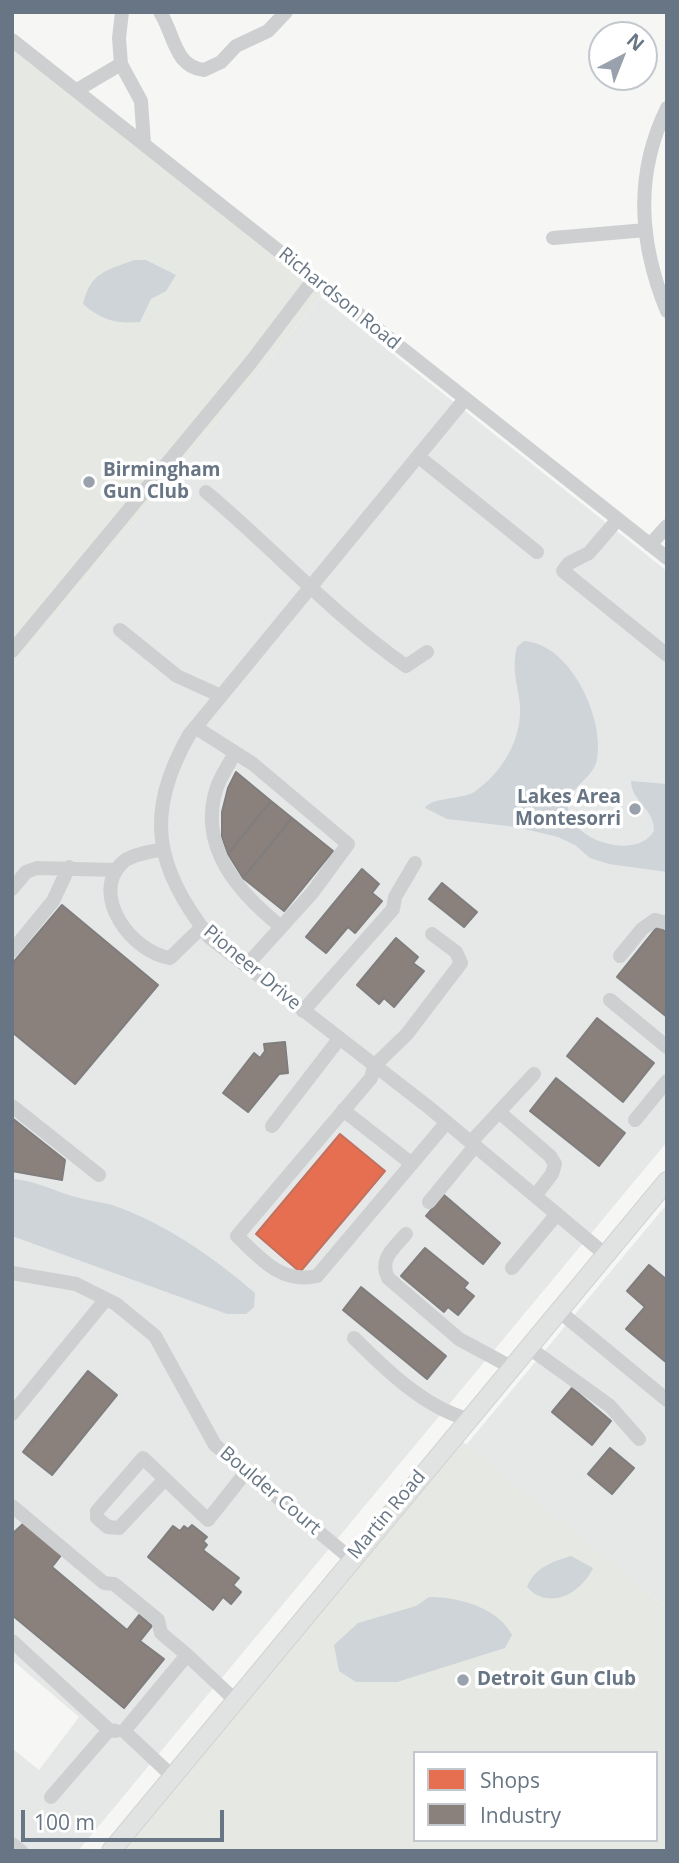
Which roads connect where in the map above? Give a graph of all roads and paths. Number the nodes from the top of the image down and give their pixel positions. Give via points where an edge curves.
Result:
1 (122, 12) edge
2 (160, 12) edge
3 (286, 12) edge
4 (12, 40) edge
5 (121, 64) junction
6 (76, 90) junction
7 (667, 108) edge
8 (144, 144) junction
9 (646, 230) junction
10 (553, 238) dead end
11 (314, 279) junction
12 (667, 311) edge
13 (465, 399) junction
14 (419, 457) junction
15 (206, 492) dead end
16 (618, 519) junction
17 (667, 526) edge
18 (650, 545) junction
19 (537, 552) dead end
20 (667, 558) edge
21 (310, 589) junction
22 (120, 630) dead end
23 (12, 651) edge
24 (427, 652) dead end
25 (667, 655) edge
26 (221, 696) junction
27 (195, 727) junction
28 (235, 753) junction
29 (163, 849) junction
30 (415, 863) dead end
31 (69, 867) junction
32 (116, 870) junction
33 (12, 889) edge
34 (667, 923) edge
35 (280, 926) junction
36 (202, 927) junction
37 (432, 934) dead end
38 (12, 951) edge
39 (620, 956) dead end
40 (246, 966) junction
41 (610, 1000) dead end
42 (303, 1011) junction
43 (339, 1039) junction
44 (667, 1047) edge
45 (374, 1066) junction
46 (534, 1074) dead end
47 (667, 1081) edge
48 (12, 1106) edge
49 (343, 1110) junction
50 (499, 1112) junction
51 (635, 1120) dead end
52 (447, 1122) junction
53 (272, 1126) dead end
54 (473, 1144) junction
55 (411, 1164) junction
56 (99, 1175) dead end
57 (667, 1181) edge
58 (535, 1196) junction
59 (429, 1202) dead end
60 (557, 1214) junction
61 (406, 1234) dead end
62 (606, 1255) junction
63 (512, 1268) dead end
64 (12, 1273) edge
65 (106, 1299) junction
66 (559, 1311) junction
67 (354, 1338) dead end
68 (528, 1347) junction
69 (511, 1367) junction
70 (667, 1400) edge
71 (12, 1414) edge
72 (467, 1419) junction
73 (639, 1439) dead end
74 (246, 1472) junction
75 (165, 1479) junction
76 (12, 1506) edge
77 (350, 1558) junction
78 (12, 1641) edge
79 (187, 1655) junction
80 (235, 1700) junction
81 (117, 1731) junction
82 (172, 1776) junction
83 (51, 1797) dead end
84 (12, 1844) edge
85 (21, 1851) edge
86 (111, 1851) edge

1 - 5 street
2 - 3 street via 182,58 204,70 221,62 236,46 268,32
4 - 6 street, Richardson Road
5 - 6 street
5 - 8 street via 141,101
6 - 8 street, Richardson Road
7 - 9 street via 652,139 644,179
8 - 11 street, Richardson Road
9 - 10 street
9 - 12 street via 652,273
11 - 13 street, Richardson Road
11 - 23 street
13 - 14 street, Pioneer Drive
13 - 16 street, Richardson Road
14 - 19 street
14 - 21 street, Pioneer Drive
15 - 21 street
16 - 18 street, Richardson Road
16 - 25 street via 589,553 563,571
17 - 18 street
18 - 20 street, Richardson Road
21 - 24 street via 406,666
21 - 26 street, Pioneer Drive
22 - 26 street via 177,676
26 - 27 street, Pioneer Drive
27 - 28 street
27 - 29 street, Pioneer Drive via 161,797
28 - 35 street via 217,787 212,818 219,858 249,900
28 - 35 street via 348,844
29 - 32 street via 124,860
29 - 36 street, Pioneer Drive via 169,872
30 - 42 street via 393,909
31 - 32 street
31 - 33 street via 26,872
31 - 38 street via 54,901
32 - 36 street via 110,899 117,919 146,950 170,958
34 - 39 street via 655,920 642,929
35 - 40 street
36 - 40 street, Pioneer Drive
37 - 45 street via 456,952 461,963 407,1034
40 - 42 street, Pioneer Drive
41 - 44 street
42 - 43 street, Pioneer Drive
43 - 45 street, Pioneer Drive
43 - 53 street
45 - 49 street via 371,1078
45 - 52 street, Pioneer Drive
46 - 50 street
47 - 51 street
48 - 56 street
49 - 55 street
49 - 55 street via 237,1236 264,1262 284,1276 317,1276
50 - 54 street
50 - 58 street via 555,1164
52 - 54 street, Pioneer Drive
52 - 55 street
54 - 58 street, Pioneer Drive
54 - 59 street
57 - 62 main road, Martin Road
58 - 60 street, Pioneer Drive
60 - 62 street, Pioneer Drive
60 - 63 street
61 - 69 street via 385,1258 388,1278 459,1339
62 - 66 main road, Martin Road
64 - 65 street, Boulder Court via 76,1284
65 - 71 street
65 - 74 street, Boulder Court via 155,1336 215,1445
66 - 68 main road, Martin Road
66 - 70 street
67 - 72 street via 433,1405
68 - 69 main road, Martin Road
68 - 73 street via 610,1406
69 - 72 main road, Martin Road
72 - 77 main road, Martin Road
74 - 75 street via 208,1520
74 - 77 street, Boulder Court
75 - 75 street via 143,1458 97,1511 97,1518 108,1527 120,1528
76 - 79 street via 104,1583 114,1584 158,1620 161,1633
77 - 80 main road, Martin Road
78 - 81 street
79 - 80 street
79 - 81 street
80 - 82 main road, Martin Road
81 - 82 street
81 - 83 street
82 - 86 main road, Martin Road
84 - 85 street

